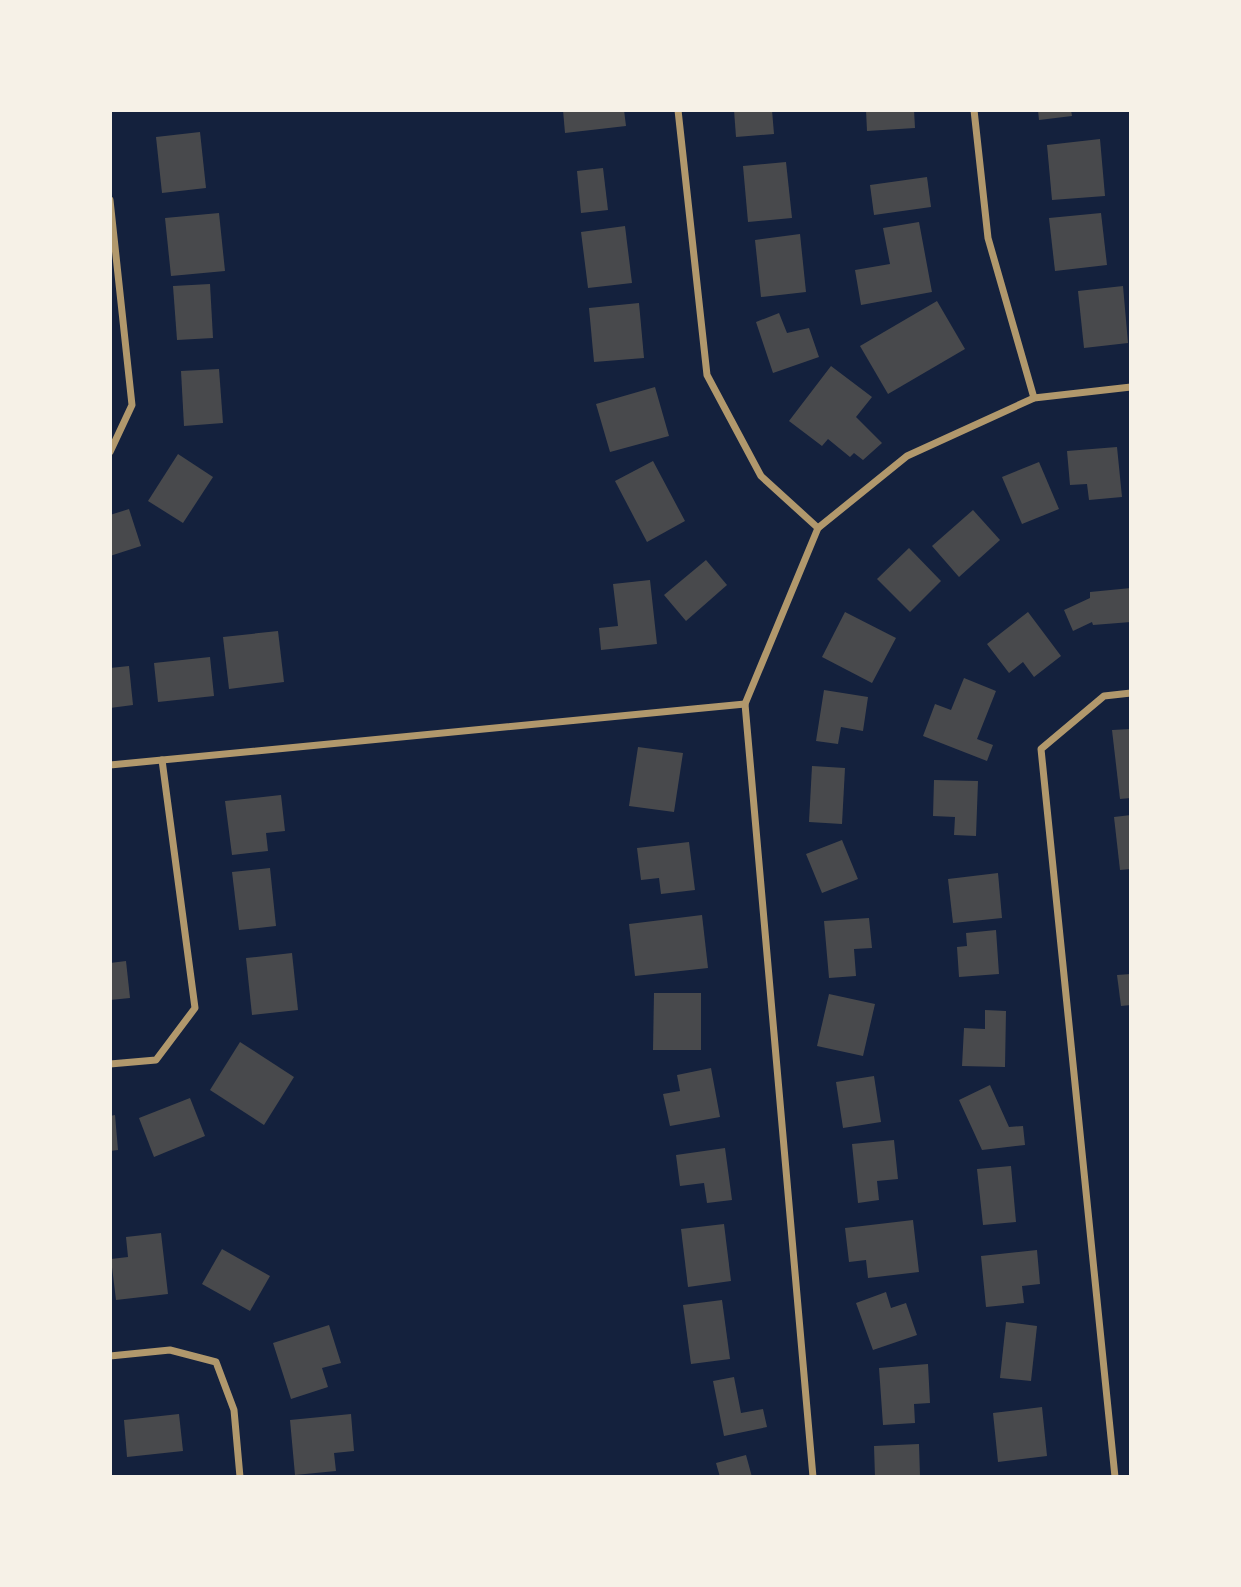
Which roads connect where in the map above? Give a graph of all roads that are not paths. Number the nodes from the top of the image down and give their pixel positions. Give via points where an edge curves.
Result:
1 (678, 110) edge
2 (975, 110) edge
3 (110, 200) edge
4 (1131, 387) edge
5 (1034, 398) junction
6 (110, 452) edge
7 (818, 528) junction
8 (1131, 693) edge
9 (745, 704) junction
10 (162, 760) junction
11 (110, 765) edge
12 (110, 1064) edge
13 (110, 1356) edge
14 (240, 1477) edge
15 (813, 1477) edge
16 (1115, 1477) edge

1 - 7 street via 707,375 761,475
2 - 5 street via 988,238
3 - 6 street via 132,405
4 - 5 street
5 - 7 street via 907,456
7 - 9 street
8 - 16 street via 1104,696 1041,749
9 - 10 street
9 - 15 street
10 - 11 street
10 - 12 street via 195,1008 156,1060
13 - 14 street via 170,1350 216,1362 234,1410

